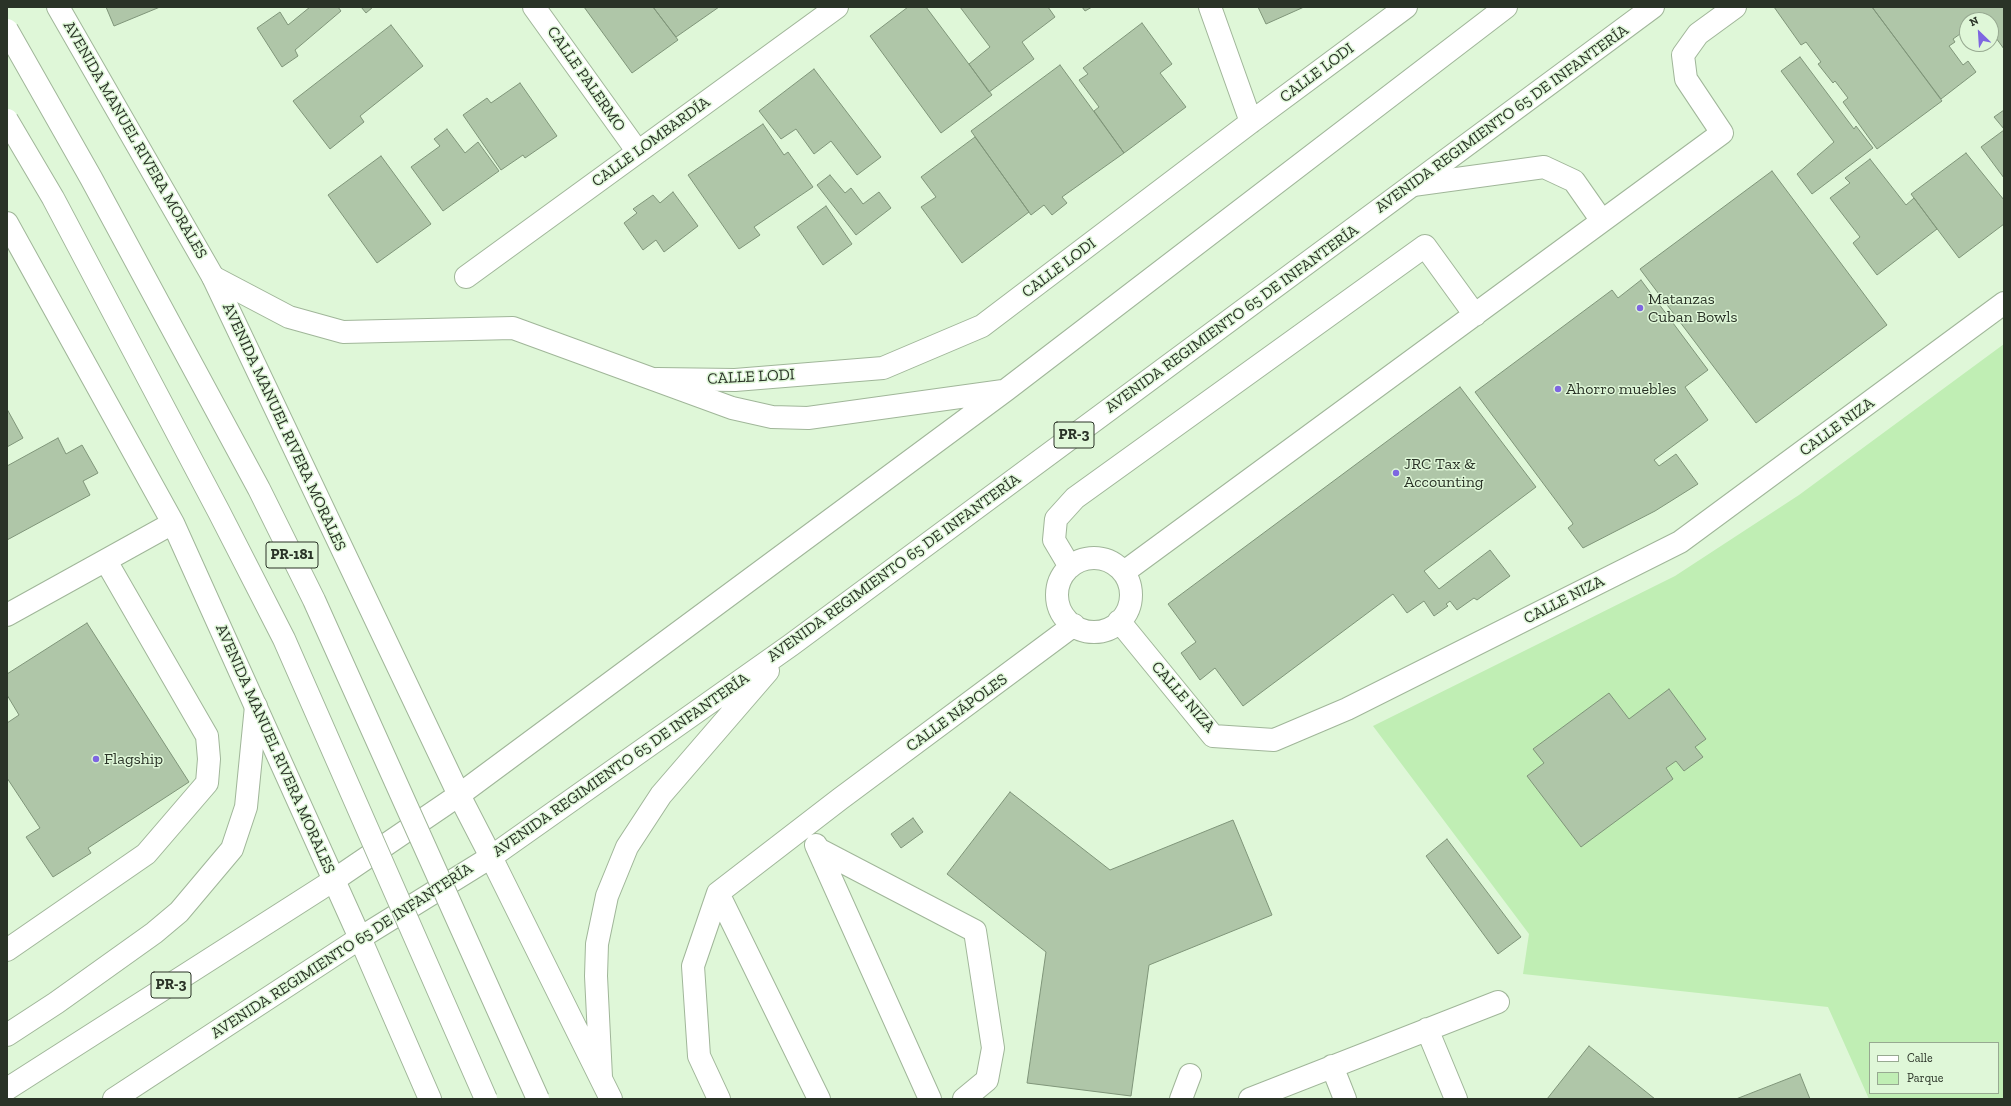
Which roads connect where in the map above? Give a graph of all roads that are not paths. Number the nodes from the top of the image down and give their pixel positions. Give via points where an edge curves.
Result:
1 (58, 7) edge
2 (534, 7) edge
3 (837, 7) edge
4 (1210, 7) edge
5 (1406, 7) edge
6 (1506, 7) edge
7 (1653, 7) edge
8 (1735, 7) edge
9 (7, 30) edge
10 (7, 120) edge
11 (1251, 122) junction
12 (638, 152) junction
13 (1413, 185) junction
14 (1602, 221) junction
15 (9, 230) edge
16 (213, 277) junction
17 (466, 277) dead end
18 (2004, 303) edge
19 (1475, 315) junction
20 (652, 379) junction
21 (1006, 390) junction
22 (173, 523) junction
23 (106, 561) junction
24 (1070, 567) junction
25 (1124, 572) junction
26 (7, 615) edge
27 (1119, 621) junction
28 (1074, 625) junction
29 (791, 645) junction
30 (256, 706) junction
31 (458, 795) junction
32 (807, 824) junction
33 (818, 849) junction
34 (491, 857) junction
35 (334, 880) junction
36 (718, 893) junction
37 (360, 938) junction
38 (7, 950) edge
39 (1498, 1002) dead end
40 (1428, 1029) junction
41 (7, 1035) edge
42 (1332, 1066) junction
43 (1190, 1075) dead end
44 (601, 1077) junction
45 (7, 1089) edge
46 (114, 1099) edge
47 (430, 1099) edge
48 (486, 1099) edge
49 (538, 1099) edge
50 (611, 1099) edge
51 (719, 1099) edge
52 (819, 1099) edge
53 (930, 1099) edge
54 (964, 1099) edge
55 (1181, 1099) edge
56 (1250, 1099) edge
57 (1345, 1099) edge
58 (1456, 1099) edge

1 - 16 main road, AVENIDA MANUEL RIVERA MORALES
2 - 12 main road, CALLE PALERMO
3 - 12 main road, CALLE LOMBARDÍA
4 - 11 main road
5 - 11 main road, CALLE LODI
6 - 21 main road, PR-3
7 - 13 main road, AVENIDA REGIMIENTO 65 DE INFANTERÍA / PR-3
8 - 14 main road via 1698,34 1683,55 1686,79 1722,133
9 - 49 main road, PR-181, bridge via 98,191 259,490 314,600
10 - 48 main road, PR-181, bridge via 53,198 284,639
11 - 20 main road, CALLE LODI via 982,326 883,368 735,380
12 - 17 main road, CALLE LOMBARDÍA
13 - 14 main road via 1544,168 1574,182
13 - 29 main road, AVENIDA REGIMIENTO 65 DE INFANTERÍA / PR-3
14 - 19 main road
15 - 22 main road, AVENIDA MANUEL RIVERA MORALES
16 - 20 main road via 288,317 343,332 513,328
16 - 31 main road, AVENIDA MANUEL RIVERA MORALES
18 - 27 main road, CALLE NIZA via 1680,542 1347,709 1274,740 1213,736
19 - 24 main road via 1425,246 1074,498 1056,519 1054,540
19 - 25 main road
20 - 21 main road via 732,408 772,417 808,418
21 - 31 main road, PR-3
22 - 23 main road
22 - 30 main road, AVENIDA MANUEL RIVERA MORALES
23 - 26 main road
23 - 38 main road via 206,736 209,759 207,783 146,854
24 - 25 main road via 1092,558 1104,559
24 - 28 main road via 1062,576 1057,600 1060,611
25 - 27 main road via 1129,583 1129,607
27 - 28 main road via 1101,630 1089,631
28 - 32 main road, CALLE NÁPOLES
29 - 34 main road, AVENIDA REGIMIENTO 65 DE INFANTERÍA / PR-3
29 - 44 main road via 661,795 627,847 607,896 597,944
30 - 35 main road, AVENIDA MANUEL RIVERA MORALES
30 - 41 main road via 246,807 232,849 179,912 159,929
31 - 34 main road, AVENIDA MANUEL RIVERA MORALES
31 - 35 main road, PR-3
32 - 33 main road
32 - 36 main road, CALLE NÁPOLES
33 - 53 main road
33 - 54 main road via 975,931 993,1048 987,1080
34 - 37 main road, AVENIDA REGIMIENTO 65 DE INFANTERÍA / PR-3
34 - 44 main road, AVENIDA MANUEL RIVERA MORALES
35 - 37 main road, AVENIDA MANUEL RIVERA MORALES
35 - 45 main road, PR-3
36 - 51 main road via 693,966 699,1056
36 - 52 main road
37 - 46 main road, AVENIDA REGIMIENTO 65 DE INFANTERÍA / PR-3
37 - 47 main road, AVENIDA MANUEL RIVERA MORALES
39 - 40 main road
40 - 42 main road
40 - 58 main road
42 - 56 main road
42 - 57 main road
43 - 55 main road
44 - 50 main road, AVENIDA MANUEL RIVERA MORALES

